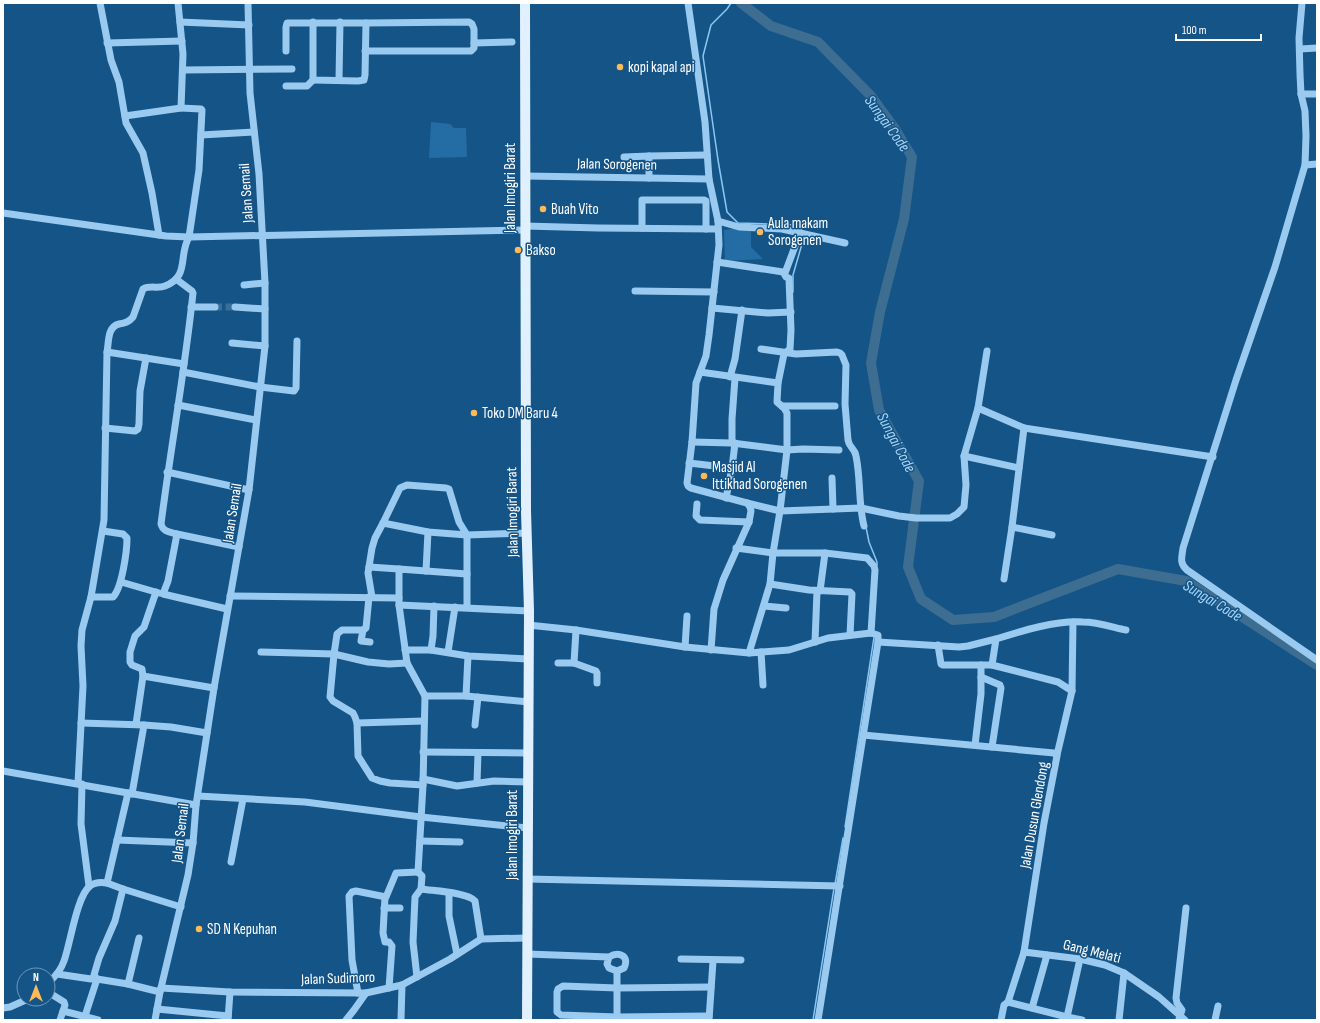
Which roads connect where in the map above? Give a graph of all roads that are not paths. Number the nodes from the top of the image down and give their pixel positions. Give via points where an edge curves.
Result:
1 (100, 3) edge
2 (178, 3) edge
3 (248, 3) edge
4 (525, 3) edge
5 (688, 3) edge
6 (1302, 3) edge
7 (180, 22) junction
8 (313, 22) junction
9 (340, 22) junction
10 (366, 23) junction
11 (249, 25) junction
12 (182, 41) junction
13 (107, 42) junction
14 (474, 43) junction
15 (517, 43) junction
16 (1317, 48) edge
17 (1300, 49) junction
18 (286, 51) dead end
19 (365, 51) junction
20 (292, 69) dead end
21 (183, 70) junction
22 (249, 70) junction
23 (312, 80) junction
24 (339, 80) junction
25 (286, 86) dead end
26 (1301, 94) junction
27 (1317, 94) edge
28 (181, 108) junction
29 (125, 116) junction
30 (254, 132) junction
31 (201, 135) junction
32 (708, 155) junction
33 (649, 156) junction
34 (624, 157) dead end
35 (1317, 164) edge
36 (1305, 165) junction
37 (525, 176) junction
38 (650, 178) junction
39 (708, 179) junction
40 (3, 213) edge
41 (718, 221) junction
42 (525, 228) junction
43 (642, 228) junction
44 (706, 229) junction
45 (715, 229) dead end
46 (802, 233) junction
47 (159, 235) junction
48 (262, 236) junction
49 (189, 237) junction
50 (845, 243) dead end
51 (717, 262) junction
52 (785, 273) junction
53 (176, 279) junction
54 (265, 283) junction
55 (244, 285) dead end
56 (635, 291) dead end
57 (714, 292) junction
58 (191, 307) junction
59 (214, 307) tunnel mouth
60 (235, 307) tunnel mouth
61 (712, 308) junction
62 (265, 309) junction
63 (742, 310) junction
64 (791, 312) junction
65 (297, 340) dead end
66 (232, 343) dead end
67 (265, 346) junction
68 (761, 349) dead end
69 (987, 351) dead end
70 (107, 352) junction
71 (787, 353) junction
72 (146, 358) junction
73 (184, 368) junction
74 (700, 372) junction
75 (733, 378) junction
76 (778, 384) junction
77 (260, 387) junction
78 (178, 405) junction
79 (782, 406) junction
80 (835, 406) dead end
81 (978, 408) junction
82 (256, 420) junction
83 (105, 428) junction
84 (1024, 428) junction
85 (692, 442) junction
86 (733, 443) junction
87 (787, 450) junction
88 (840, 450) dead end
89 (964, 456) junction
90 (1213, 457) junction
91 (689, 463) junction
92 (732, 468) junction
93 (1019, 468) junction
94 (168, 472) junction
95 (832, 478) dead end
96 (249, 490) junction
97 (726, 498) junction
98 (747, 503) junction
99 (697, 504) dead end
100 (833, 509) junction
101 (862, 509) junction
102 (780, 511) junction
103 (749, 522) junction
104 (383, 523) junction
105 (864, 526) dead end
106 (1012, 527) junction
107 (102, 531) junction
108 (428, 532) junction
109 (527, 533) junction
110 (177, 534) junction
111 (467, 535) junction
112 (1052, 535) dead end
113 (239, 547) junction
114 (736, 548) junction
115 (773, 553) junction
116 (825, 553) junction
117 (369, 567) junction
118 (399, 570) junction
119 (426, 571) junction
120 (468, 574) junction
121 (1004, 579) dead end
122 (121, 582) junction
123 (770, 584) junction
124 (819, 591) junction
125 (156, 592) junction
126 (163, 594) junction
127 (230, 596) junction
128 (91, 597) junction
129 (370, 597) junction
130 (399, 601) junction
131 (434, 606) junction
132 (764, 606) junction
133 (454, 607) junction
134 (466, 607) junction
135 (786, 608) dead end
136 (227, 609) junction
137 (529, 611) junction
138 (687, 616) dead end
139 (1073, 622) junction
140 (528, 624) junction
141 (363, 630) junction
142 (576, 630) junction
143 (1126, 630) dead end
144 (873, 633) junction
145 (850, 635) junction
146 (996, 639) junction
147 (370, 642) dead end
148 (815, 642) junction
149 (878, 642) junction
150 (938, 645) junction
151 (685, 647) junction
152 (405, 650) junction
153 (431, 650) junction
154 (711, 650) junction
155 (261, 652) dead end
156 (448, 652) junction
157 (762, 652) junction
158 (749, 653) junction
159 (334, 654) junction
160 (468, 656) junction
161 (528, 659) junction
162 (1317, 660) edge
163 (407, 663) junction
164 (558, 663) dead end
165 (574, 663) junction
166 (982, 665) junction
167 (992, 665) junction
168 (143, 676) junction
169 (981, 677) junction
170 (597, 683) dead end
171 (763, 685) dead end
172 (214, 688) junction
173 (1072, 691) junction
174 (425, 696) junction
175 (466, 696) junction
176 (478, 696) junction
177 (529, 702) junction
178 (424, 721) junction
179 (81, 723) junction
180 (357, 723) junction
181 (136, 724) junction
182 (144, 725) junction
183 (475, 725) dead end
184 (207, 733) junction
185 (863, 735) junction
186 (975, 745) junction
187 (992, 747) junction
188 (423, 752) junction
189 (478, 753) junction
190 (528, 753) junction
191 (1056, 755) junction
192 (3, 771) edge
193 (423, 782) junction
194 (528, 782) junction
195 (477, 783) junction
196 (80, 784) junction
197 (130, 793) junction
198 (198, 796) junction
199 (244, 799) junction
200 (196, 805) junction
201 (421, 817) junction
202 (527, 828) junction
203 (117, 840) junction
204 (420, 841) junction
205 (460, 842) dead end
206 (193, 843) junction
207 (230, 862) dead end
208 (418, 872) junction
209 (527, 879) junction
210 (107, 883) junction
211 (90, 886) junction
212 (836, 886) junction
213 (123, 889) junction
214 (421, 889) junction
215 (449, 893) junction
216 (385, 897) junction
217 (181, 907) junction
218 (384, 908) junction
219 (400, 908) dead end
220 (1186, 908) dead end
221 (139, 938) dead end
222 (527, 938) junction
223 (481, 939) junction
224 (1024, 952) junction
225 (457, 954) junction
226 (527, 954) junction
227 (1047, 955) junction
228 (609, 957) junction
229 (681, 959) dead end
230 (1080, 959) junction
231 (741, 960) dead end
232 (712, 961) junction
233 (617, 971) junction
234 (1124, 973) junction
235 (57, 974) joint
236 (417, 977) junction
237 (96, 978) junction
238 (128, 984) junction
239 (402, 985) junction
240 (711, 987) junction
241 (389, 988) junction
242 (617, 988) junction
243 (161, 990) junction
244 (230, 992) junction
245 (362, 993) junction
246 (56, 997) edge
247 (1008, 1002) junction
248 (16, 1004) edge
249 (1218, 1006) dead end
250 (3, 1008) edge
251 (1032, 1008) junction
252 (157, 1009) junction
253 (63, 1011) junction
254 (85, 1016) junction
255 (192, 1017) edge
256 (1067, 1017) junction
257 (228, 1018) edge
258 (617, 1018) edge
259 (709, 1018) edge
260 (1182, 1019) edge
261 (60, 1020) edge
262 (98, 1020) edge
263 (155, 1020) edge
264 (346, 1020) edge
265 (400, 1020) edge
266 (527, 1020) edge
267 (818, 1020) edge
268 (1001, 1020) edge
269 (1082, 1020) edge
270 (1119, 1020) edge
271 (1214, 1020) edge

1 - 13 street
2 - 7 street
3 - 11 street, Jalan Semail
4 - 15 main road, Jalan Imogiri Barat
5 - 32 street
6 - 17 street
7 - 11 street
7 - 12 street
8 - 9 street
8 - 18 street via 288,23
8 - 23 street
9 - 10 street
9 - 24 street
10 - 14 street via 469,22 474,27
10 - 19 street
11 - 22 street, Jalan Semail
12 - 13 street
12 - 21 street
13 - 29 street via 119,82
14 - 15 street
14 - 19 street via 471,51
15 - 37 main road, Jalan Imogiri Barat
16 - 17 street
17 - 26 street
19 - 24 street via 364,80
20 - 22 street
21 - 22 street
21 - 28 street
22 - 30 street, Jalan Semail
23 - 24 street
23 - 25 street via 307,86
26 - 27 street
26 - 36 street via 1305,111
28 - 29 street
28 - 31 street via 202,109
29 - 47 street via 126,124 143,153
30 - 31 street
30 - 48 street, Jalan Semail
31 - 49 street via 199,170
32 - 33 street
32 - 39 street
33 - 34 street
33 - 38 street
35 - 36 street
36 - 90 street via 1275,267 1236,380
37 - 38 street, Jalan Sorogenen
37 - 42 main road, Jalan Imogiri Barat
38 - 39 street, Jalan Sorogenen
39 - 41 street
40 - 47 street
41 - 46 street via 732,226
41 - 51 street
42 - 43 street
42 - 48 street
42 - 109 main road, Jalan Imogiri Barat
43 - 44 street
43 - 44 street via 642,200 704,200
44 - 45 street
46 - 50 street
46 - 52 street
47 - 49 street
48 - 49 street
48 - 54 street, Jalan Semail
49 - 53 street via 184,245 181,272
51 - 52 street
51 - 57 street
52 - 64 street via 790,278
53 - 58 street via 192,291
53 - 70 street via 164,287 143,289 133,317 112,328
54 - 55 street
54 - 62 street, Jalan Semail
56 - 57 street
57 - 61 street
58 - 59 street
58 - 73 street
60 - 62 street
61 - 63 street
61 - 74 street via 706,356
62 - 67 street, Jalan Semail
63 - 64 street
63 - 75 street
64 - 71 street via 790,349
65 - 77 street via 295,390
66 - 67 street
67 - 77 street, Jalan Semail
68 - 71 street
69 - 81 street
70 - 72 street
70 - 83 street
71 - 76 street via 784,354
71 - 101 street via 837,352 844,359 848,445 856,458
72 - 73 street
72 - 83 street via 140,391 138,429 135,431
73 - 77 street
73 - 78 street
74 - 75 street
74 - 85 street via 696,383
75 - 76 street
75 - 86 street
76 - 79 street via 777,402
77 - 82 street, Jalan Semail
78 - 82 street
78 - 94 street
79 - 80 street
79 - 87 street via 787,413
81 - 84 street
81 - 89 street
82 - 96 street, Jalan Semail
83 - 107 street
84 - 90 street
84 - 93 street
85 - 86 street
85 - 91 street
86 - 87 street
86 - 92 street
87 - 88 street
87 - 102 street
89 - 93 street
89 - 101 street via 964,508 950,518 916,518
90 - 162 street via 1183,548 1183,567
91 - 92 street
91 - 97 street via 689,487
92 - 97 street
93 - 106 street
94 - 96 street
94 - 110 street via 162,526 165,530
95 - 100 street
96 - 113 street, Jalan Semail
97 - 98 street
98 - 102 street
98 - 103 street via 751,511
99 - 103 street via 698,519
100 - 101 street
100 - 102 street
101 - 105 street
102 - 115 street
103 - 114 street
104 - 108 street
104 - 111 street via 401,487 407,485 446,488 459,522
104 - 117 street via 374,540
106 - 112 street
106 - 121 street
107 - 122 street via 124,534 127,538
107 - 128 street
108 - 111 street
108 - 119 street
109 - 111 street
109 - 137 main road, Jalan Imogiri Barat
110 - 113 street
110 - 126 street
111 - 120 street
113 - 127 street, Jalan Semail
114 - 115 street
114 - 154 street via 714,609
115 - 116 street
115 - 123 street
116 - 124 street
116 - 144 street via 864,557 874,566
117 - 118 street
117 - 129 street
118 - 119 street
118 - 130 street
119 - 120 street
120 - 134 street
122 - 125 street
122 - 128 street via 118,592 113,597
123 - 124 street
123 - 132 street
124 - 145 street via 851,593
124 - 148 street
125 - 126 street
125 - 168 street via 144,627 135,636 130,652 130,662 142,669
126 - 136 street
127 - 129 street
127 - 136 street, Jalan Semail
128 - 179 street via 82,630
129 - 130 street
129 - 141 street via 367,626
130 - 131 street
130 - 152 street
131 - 133 street
131 - 153 street
132 - 135 street
132 - 158 street
133 - 134 street
133 - 156 street
134 - 137 street
136 - 172 street, Jalan Semail
137 - 140 main road, Jalan Imogiri Barat
138 - 151 street
139 - 143 street
139 - 146 street
139 - 173 street
140 - 142 street
140 - 161 main road, Jalan Imogiri Barat
141 - 147 street via 361,641
141 - 159 street via 340,630
142 - 151 street
142 - 165 street
144 - 145 street
144 - 149 street via 878,636
145 - 148 street
146 - 150 street via 968,646
146 - 167 street
148 - 157 street via 790,650
149 - 150 street
149 - 185 street
150 - 166 street via 941,665
151 - 154 street
152 - 153 street
152 - 163 street
153 - 156 street
154 - 158 street
155 - 159 street
156 - 160 street
157 - 158 street
157 - 171 street
159 - 163 street via 368,662
159 - 180 street via 330,697 353,713
160 - 161 street
160 - 175 street
161 - 177 main road, Jalan Imogiri Barat
163 - 174 street
164 - 165 street
165 - 170 street via 596,671
166 - 167 street
166 - 169 street
167 - 173 street via 1058,682
168 - 172 street
168 - 181 street
169 - 186 street
169 - 187 street via 1000,685
172 - 184 street, Jalan Semail
173 - 191 street
174 - 175 street
174 - 178 street
175 - 176 street
176 - 177 street
176 - 183 street
177 - 190 main road, Jalan Imogiri Barat
178 - 180 street
178 - 188 street
179 - 181 street
179 - 196 street
180 - 193 street via 358,756 372,778 390,783
181 - 182 street
182 - 184 street
182 - 197 street
184 - 198 street, Jalan Semail
185 - 186 street, Jalan Dusun Glendong
185 - 212 street
186 - 187 street, Jalan Dusun Glendong
187 - 191 street, Jalan Dusun Glendong
188 - 189 street
188 - 193 street
189 - 190 street
189 - 195 street
190 - 194 main road, Jalan Imogiri Barat
191 - 224 street, Jalan Dusun Glendong
192 - 196 street
193 - 195 street via 457,786
193 - 201 street
194 - 195 street
194 - 202 main road, Jalan Imogiri Barat
196 - 197 street
196 - 211 street via 81,824
197 - 200 street
197 - 203 street
198 - 199 street
198 - 200 street, Jalan Semail
199 - 201 street via 305,802
199 - 207 street
200 - 206 street, Jalan Semail
201 - 202 street
201 - 204 street
202 - 209 main road, Jalan Imogiri Barat
203 - 206 street
203 - 210 street
204 - 205 street
204 - 208 street
206 - 217 street, Jalan Semail
208 - 214 street via 422,876
208 - 216 street via 396,873
209 - 212 street
209 - 222 main road, Jalan Imogiri Barat
210 - 211 street via 94,883
210 - 213 street
211 - 235 street via 84,893 64,962
212 - 267 street
213 - 217 street
213 - 237 street via 115,921 94,973
214 - 215 street
214 - 236 street via 415,897 413,942
215 - 223 street via 474,900
215 - 225 street via 449,916
216 - 218 street
216 - 245 street via 356,891 349,896 352,960
217 - 243 street, Jalan Semail
218 - 219 street
218 - 241 street via 384,940 392,946
220 - 260 street via 1176,985 1176,998 1182,1010
221 - 238 street
222 - 223 street
222 - 226 main road, Jalan Imogiri Barat
223 - 225 street, Jalan Sudimoro
224 - 227 street, Gang Melati
224 - 247 street, Jalan Dusun Glendong
225 - 236 street, Jalan Sudimoro
226 - 228 street
226 - 266 main road, Jalan Imogiri Barat
227 - 230 street, Gang Melati
227 - 251 street
228 - 233 street via 609,968
228 - 233 street via 616,954 624,956 626,964
229 - 232 street
230 - 234 street, Gang Melati via 1106,965
230 - 256 street
231 - 232 street
232 - 240 street
233 - 242 street
234 - 260 street, Gang Melati via 1159,997
234 - 270 street
235 - 237 street, Jalan Sudimoro
236 - 239 street, Jalan Sudimoro
237 - 238 street, Jalan Sudimoro
237 - 254 street
238 - 243 street, Jalan Sudimoro
239 - 241 street, Jalan Sudimoro
239 - 265 street
240 - 242 street
240 - 259 street
241 - 245 street, Jalan Sudimoro
242 - 258 street
242 - 258 street via 560,987 557,992 557,1010 561,1015
243 - 244 street, Jalan Sudimoro
243 - 252 street, Jalan Semail
244 - 245 street, Jalan Sudimoro
244 - 257 street
245 - 264 street
246 - 253 street via 64,1002
247 - 251 street
247 - 268 street, Jalan Dusun Glendong via 1004,1005
248 - 250 street
249 - 271 street
251 - 256 street
252 - 255 street
252 - 263 street, Jalan Semail
253 - 254 street
253 - 261 street
254 - 262 street
255 - 257 street
256 - 269 street
258 - 259 street

